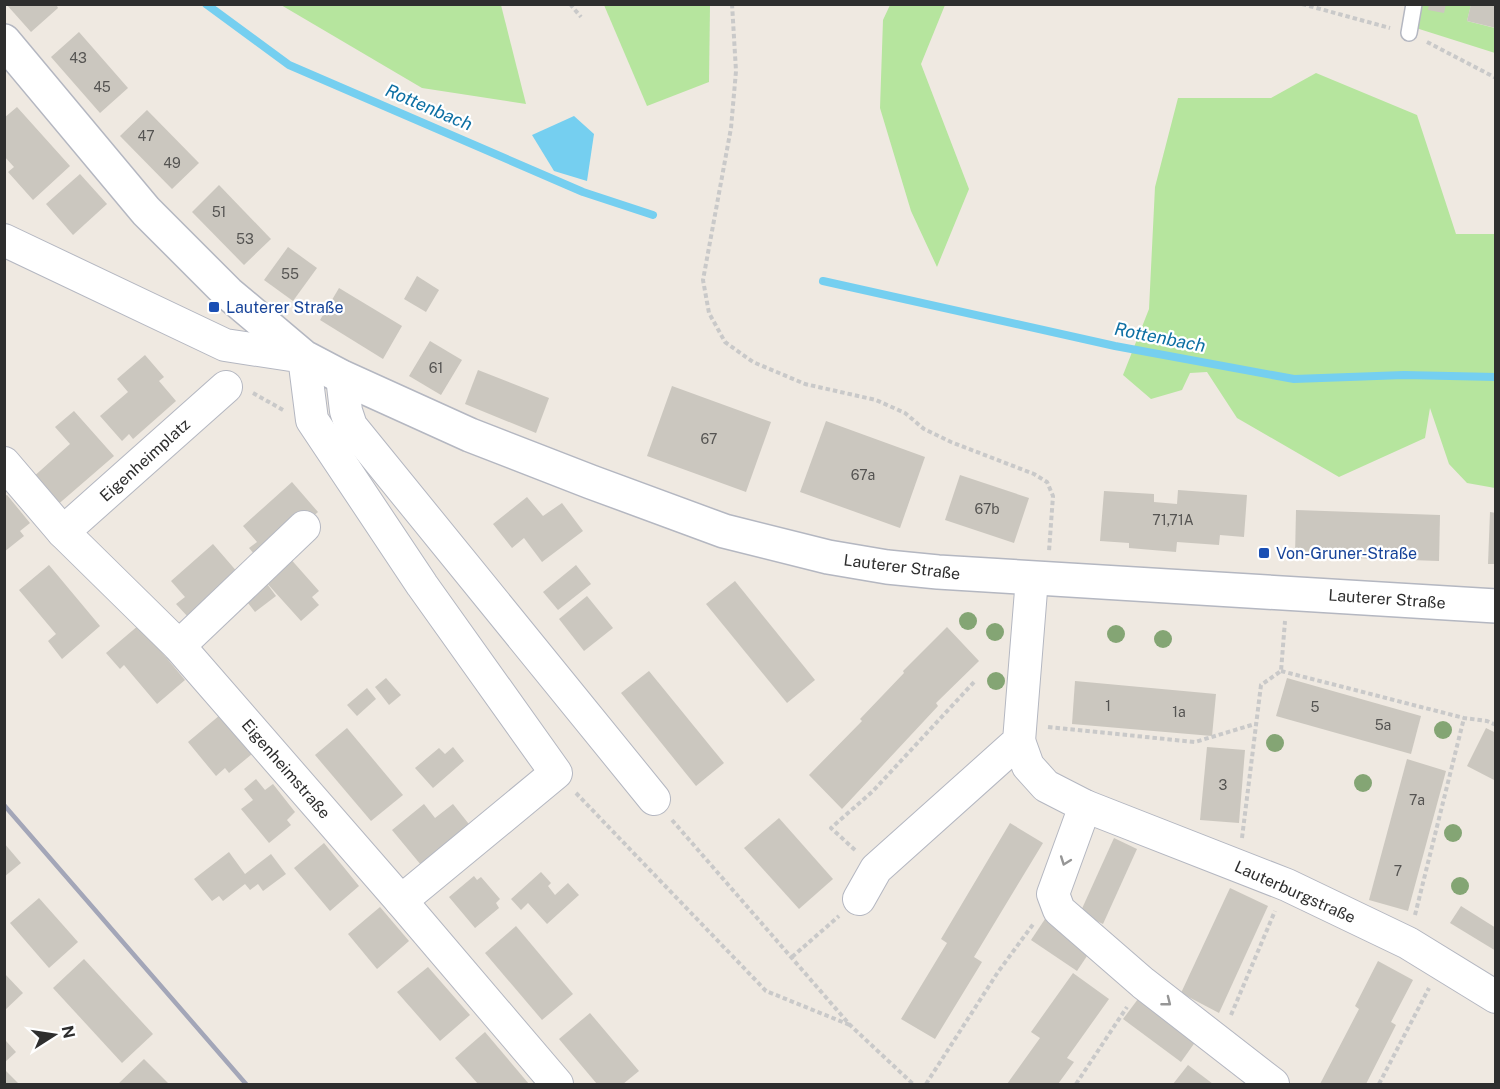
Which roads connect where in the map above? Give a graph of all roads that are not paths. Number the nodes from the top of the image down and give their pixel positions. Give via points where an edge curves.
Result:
1 (1414, 4) edge
2 (1409, 33) dead end
3 (4, 41) edge
4 (4, 240) edge
5 (304, 357) junction
6 (342, 377) junction
7 (226, 387) dead end
8 (4, 463) edge
9 (304, 527) dead end
10 (63, 532) junction
11 (1040, 579) junction
12 (1496, 606) edge
13 (179, 646) junction
14 (1020, 733) junction
15 (654, 800) road end
16 (1085, 806) junction
17 (860, 898) road end
18 (401, 901) junction
19 (1496, 997) edge
20 (557, 1084) edge
21 (1274, 1084) edge

1 - 2 lane
3 - 5 street, Lauterer Straße via 146,211 228,293
4 - 5 street via 225,345
5 - 6 street, Lauterer Straße
5 - 18 street via 312,420 422,585 556,773
6 - 11 street, Lauterer Straße via 470,435 724,531 887,567
6 - 15 street via 351,426
7 - 10 street, Eigenheimplatz
8 - 10 street, Eigenheimstraße
9 - 13 street
10 - 13 street, Eigenheimstraße
11 - 12 street, Lauterer Straße
11 - 14 street, Lauterburgstraße
13 - 18 street, Eigenheimstraße
14 - 16 street, Lauterburgstraße via 1028,766 1046,786
14 - 17 street via 876,869
16 - 19 street, Lauterburgstraße via 1287,885 1408,943
16 -> 21 street via 1053,894 1059,910 1143,983
18 - 20 street, Eigenheimstraße

